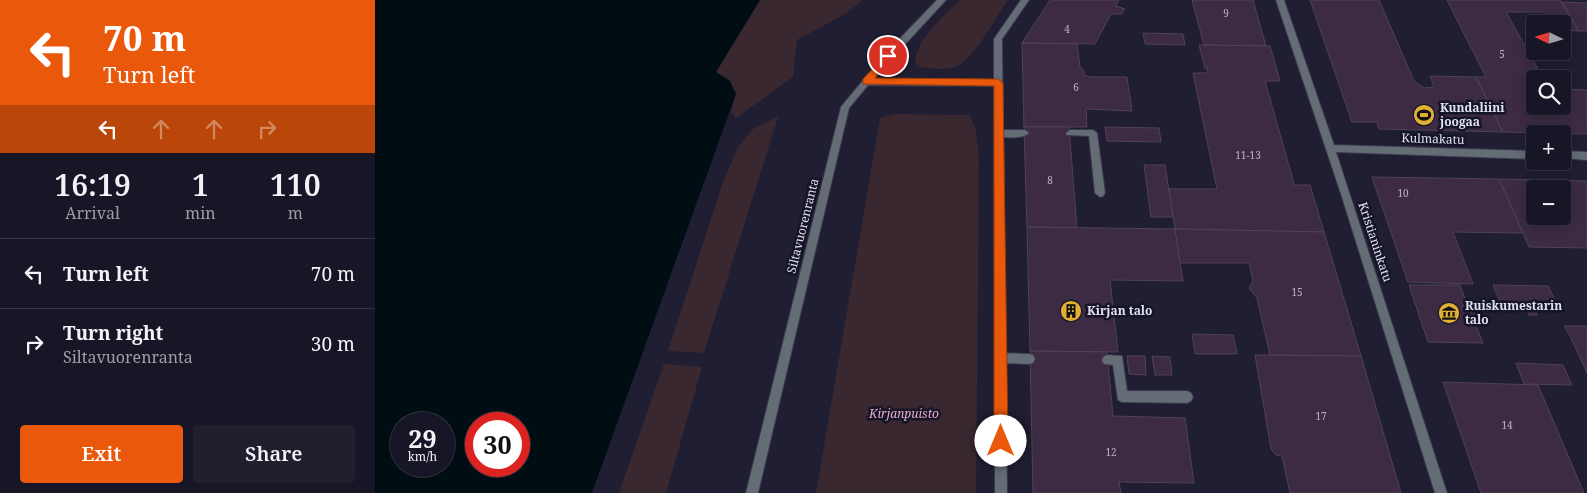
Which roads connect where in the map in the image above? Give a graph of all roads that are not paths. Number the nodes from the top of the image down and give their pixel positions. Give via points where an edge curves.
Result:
1 (942, 0) edge
2 (1025, 0) edge
3 (1280, 0) edge
4 (866, 82) junction
5 (998, 83) junction
6 (998, 133) junction
7 (1025, 133) dead end
8 (1070, 133) dead end
9 (1330, 148) junction
10 (1526, 155) edge
11 (1571, 155) edge
12 (1587, 156) edge
13 (1100, 193) dead end
14 (1000, 358) junction
15 (1029, 359) dead end
16 (1108, 360) dead end
17 (1187, 396) dead end
18 (752, 493) edge
19 (1001, 493) edge
20 (1441, 493) edge

1 - 4 street, Siltavuorenranta
2 - 5 street via 998,39
3 - 9 street, Kristianinkatu
4 - 5 street
4 - 18 street, Siltavuorenranta via 845,107
5 - 6 street
6 - 7 street
6 - 14 street
8 - 13 street via 1093,133
9 - 10 street, Kulmakatu
9 - 20 street, Kristianinkatu
11 - 12 street
14 - 15 street
14 - 19 street
16 - 17 street via 1118,360 1122,396

